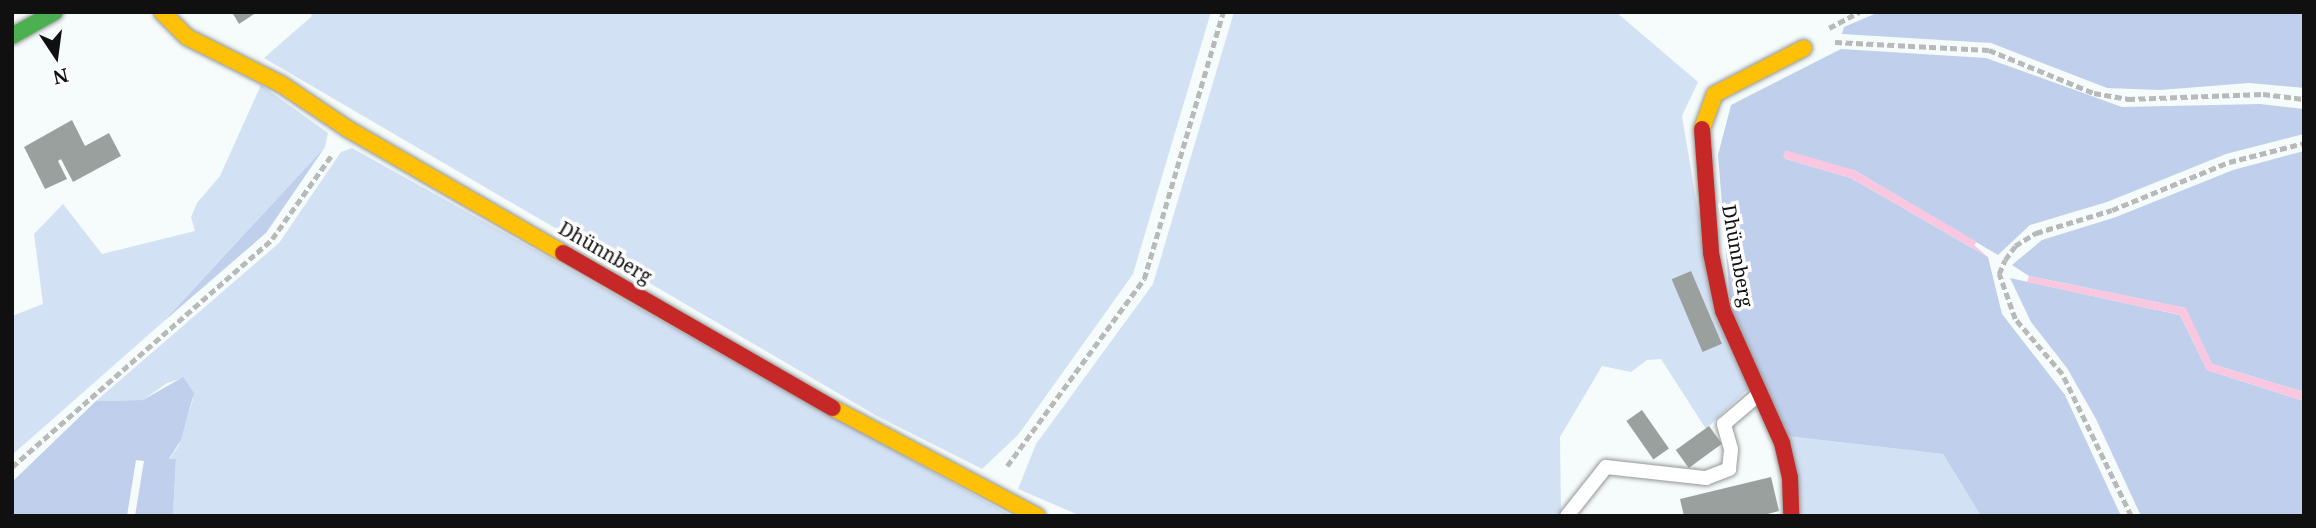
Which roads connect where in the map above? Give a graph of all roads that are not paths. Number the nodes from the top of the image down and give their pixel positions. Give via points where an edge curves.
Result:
1 (55, 12) edge
2 (162, 12) edge
3 (12, 36) edge
4 (1804, 48) road end
5 (1760, 394) junction
6 (1037, 516) edge
7 (1567, 516) edge
8 (1791, 516) edge

1 - 3 street
2 - 6 street, Dhünnberg via 187,37 281,84 348,129 798,389
4 - 5 street, Dhünnberg via 1715,94 1702,128 1705,205 1723,311
5 - 7 lane via 1724,424 1731,449 1729,468 1706,478 1606,467
5 - 8 street, Dhünnberg via 1782,443 1790,478

